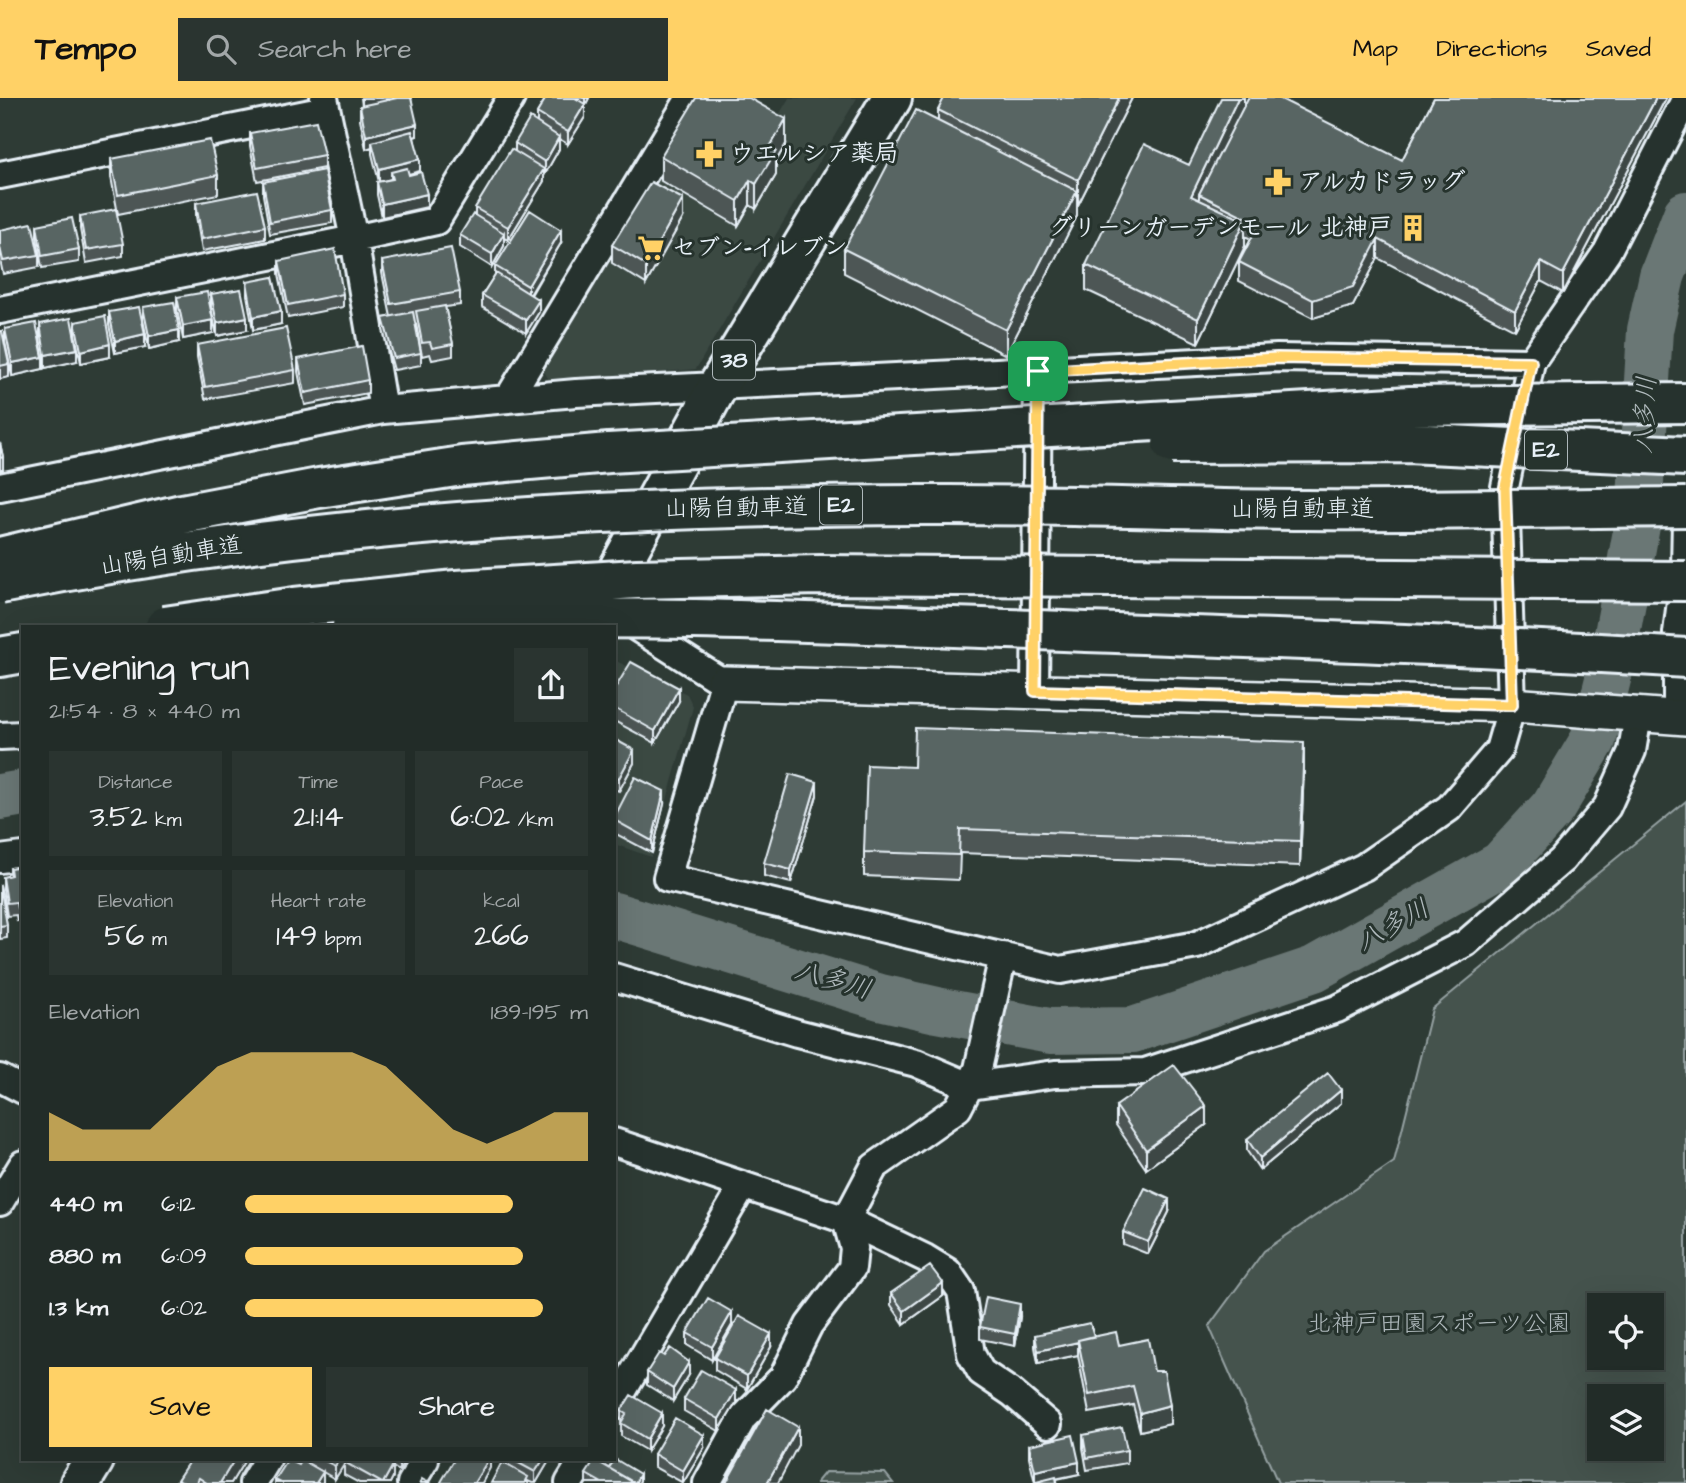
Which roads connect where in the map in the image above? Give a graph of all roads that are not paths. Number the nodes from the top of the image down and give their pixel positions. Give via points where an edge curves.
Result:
1 (511, 98) edge
2 (690, 98) edge
3 (892, 98) edge
4 (1686, 99) edge
5 (325, 104) edge
6 (0, 175) edge
7 (354, 239) junction
8 (0, 310) edge
9 (1531, 362) junction
10 (1038, 371) junction
11 (719, 384) junction
12 (509, 399) junction
13 (1686, 403) edge
14 (383, 410) junction
15 (771, 445) junction
16 (1686, 456) edge
17 (0, 487) edge
18 (1686, 506) edge
19 (1686, 520) edge
20 (0, 557) edge
21 (1686, 581) edge
22 (0, 584) edge
23 (592, 615) edge
24 (172, 625) edge
25 (364, 625) edge
26 (611, 625) edge
27 (616, 627) edge
28 (21, 653) edge
29 (0, 657) edge
30 (1686, 659) edge
31 (21, 669) edge
32 (0, 673) edge
33 (724, 683) junction
34 (1035, 691) junction
35 (1512, 705) junction
36 (1638, 715) junction
37 (1682, 718) edge
38 (21, 734) edge
39 (0, 736) edge
40 (21, 856) edge
41 (0, 859) edge
42 (1001, 965) junction
43 (616, 978) edge
44 (974, 1077) junction
45 (0, 1078) edge
46 (21, 1089) edge
47 (616, 1143) edge
48 (21, 1167) edge
49 (743, 1186) junction
50 (0, 1202) edge
51 (846, 1220) junction
52 (616, 1403) edge
53 (1048, 1424) dead end
54 (93, 1461) edge
55 (266, 1461) edge
56 (424, 1461) edge
57 (582, 1461) edge
58 (80, 1483) edge
59 (253, 1483) edge
60 (411, 1483) edge
61 (569, 1483) edge
62 (707, 1483) edge

1 - 7 street via 436,221
2 - 12 street
3 - 11 main road, 38
4 - 9 street via 1607,253
5 - 6 street
5 - 7 street
7 - 8 street
7 - 14 street
9 - 10 street via 1277,358
9 - 35 street via 1505,487
10 - 11 street
10 - 34 street
11 - 12 street
11 - 23 main road, 38
12 - 14 street
13 - 15 main road, bridge via 1410,406
14 - 17 street
15 - 16 main road, E2, bridge via 1407,443
15 - 20 main road, E2, bridge via 462,466 196,511
18 - 22 main road, 山陽自動車道 / E2, bridge via 1307,510 926,505 607,511 317,534
19 - 37 street via 1677,634
21 - 24 main road, bridge via 833,575 637,579 456,590
23 - 26 street
25 - 30 main road, bridge via 707,619 1528,648
27 - 33 street
28 - 29 main road
31 - 32 main road
33 - 34 street
33 - 42 street via 667,878
34 - 35 street
35 - 36 street
35 - 42 street via 1499,750 1449,808 1364,867 1198,945 1060,970
36 - 37 street
36 - 44 street via 1632,751 1607,807 1562,860 1466,943 1337,1009 1145,1072
38 - 39 street
40 - 41 street
42 - 44 street
43 - 44 street via 797,1034
44 - 51 street via 958,1108 874,1167
45 - 46 street
47 - 49 street
48 - 50 street
49 - 51 street
49 - 52 street
51 - 53 street via 948,1272 961,1291 971,1354 981,1372
51 - 62 street via 854,1248 852,1268 809,1325 783,1377 743,1418
54 - 58 main road
55 - 59 street
56 - 60 street
57 - 61 street

